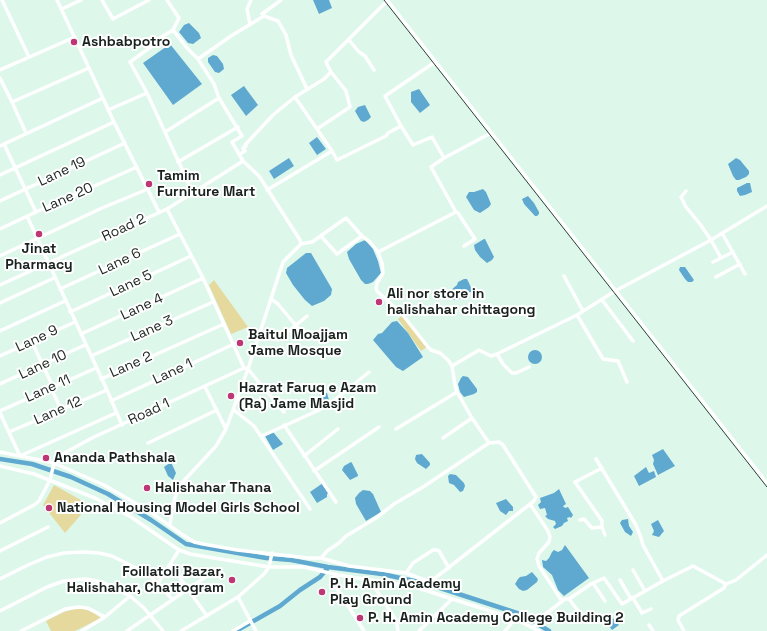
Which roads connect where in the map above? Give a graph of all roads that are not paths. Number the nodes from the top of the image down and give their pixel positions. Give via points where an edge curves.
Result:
1 (2, 0) edge
2 (57, 0) edge
3 (81, 0) edge
4 (102, 0) edge
5 (149, 0) edge
6 (168, 0) edge
7 (251, 0) edge
8 (281, 0) edge
9 (387, 0) edge
10 (62, 9) junction
11 (264, 16) junction
12 (250, 25) junction
13 (173, 30) junction
14 (75, 38) junction
15 (349, 40) junction
16 (30, 57) junction
17 (198, 59) junction
18 (435, 62) junction
19 (89, 68) junction
20 (0, 70) edge
21 (374, 70) dead end
22 (331, 72) junction
23 (0, 78) edge
24 (307, 89) junction
25 (147, 93) junction
26 (295, 97) junction
27 (102, 98) junction
28 (220, 98) junction
29 (12, 102) junction
30 (108, 110) junction
31 (114, 122) junction
32 (401, 126) junction
33 (238, 127) junction
34 (317, 129) junction
35 (165, 132) junction
36 (26, 133) junction
37 (491, 133) junction
38 (125, 143) junction
39 (4, 144) junction
40 (0, 146) edge
41 (332, 152) junction
42 (240, 154) junction
43 (444, 158) junction
44 (243, 161) junction
45 (178, 162) junction
46 (137, 167) junction
47 (15, 168) junction
48 (0, 175) edge
49 (148, 189) junction
50 (26, 190) junction
51 (267, 190) junction
52 (686, 191) dead end
53 (193, 193) junction
54 (0, 201) edge
55 (767, 206) edge
56 (167, 209) junction
57 (36, 212) junction
58 (159, 212) junction
59 (456, 212) junction
60 (27, 216) junction
61 (0, 229) edge
62 (722, 233) junction
63 (180, 234) junction
64 (321, 236) junction
65 (362, 236) junction
66 (37, 239) junction
67 (711, 240) junction
68 (301, 244) junction
69 (464, 246) dead end
70 (378, 252) junction
71 (733, 252) junction
72 (0, 256) edge
73 (192, 256) junction
74 (721, 258) junction
75 (713, 262) dead end
76 (48, 264) junction
77 (740, 264) junction
78 (745, 274) dead end
79 (564, 276) dead end
80 (716, 277) dead end
81 (54, 278) junction
82 (203, 278) junction
83 (0, 285) edge
84 (60, 289) junction
85 (615, 291) junction
86 (271, 299) junction
87 (602, 300) junction
88 (65, 301) junction
89 (213, 302) junction
90 (0, 303) edge
91 (583, 311) junction
92 (70, 312) junction
93 (577, 315) junction
94 (307, 316) dead end
95 (75, 322) junction
96 (224, 324) junction
97 (296, 325) junction
98 (0, 331) edge
99 (81, 334) junction
100 (303, 334) dead end
101 (278, 340) dead end
102 (633, 341) dead end
103 (32, 342) junction
104 (234, 344) junction
105 (86, 345) junction
106 (161, 352) joint
107 (497, 354) junction
108 (0, 356) edge
109 (90, 356) junction
110 (43, 365) junction
111 (452, 366) junction
112 (529, 367) dead end
113 (96, 368) junction
114 (246, 368) junction
115 (369, 372) dead end
116 (101, 379) junction
117 (627, 382) dead end
118 (0, 384) edge
119 (205, 387) junction
120 (52, 388) junction
121 (106, 390) junction
122 (457, 392) junction
123 (111, 400) junction
124 (61, 409) junction
125 (217, 410) junction
126 (234, 410) junction
127 (0, 412) edge
128 (284, 412) dead end
129 (116, 413) junction
130 (472, 418) junction
131 (5, 423) junction
132 (123, 424) junction
133 (284, 425) junction
134 (0, 426) edge
135 (379, 427) dead end
136 (226, 428) junction
137 (338, 429) dead end
138 (396, 429) dead end
139 (9, 432) junction
140 (262, 436) junction
141 (443, 438) dead end
142 (148, 443) dead end
143 (489, 443) junction
144 (0, 452) edge
145 (20, 456) junction
146 (304, 456) junction
147 (596, 459) dead end
148 (54, 464) junction
149 (0, 466) edge
150 (602, 468) junction
151 (314, 470) junction
152 (50, 480) junction
153 (767, 483) edge
154 (336, 502) dead end
155 (530, 504) junction
156 (310, 509) dead end
157 (580, 520) dead end
158 (0, 522) edge
159 (170, 525) junction
160 (48, 527) dead end
161 (602, 527) junction
162 (605, 534) dead end
163 (179, 550) junction
164 (0, 551) edge
165 (272, 554) junction
166 (767, 555) edge
167 (321, 558) junction
168 (171, 565) junction
169 (270, 565) junction
170 (449, 568) junction
171 (633, 570) dead end
172 (406, 573) junction
173 (210, 574) dead end
174 (338, 574) junction
175 (0, 579) edge
176 (372, 580) junction
177 (620, 580) dead end
178 (663, 581) junction
179 (158, 583) junction
180 (430, 583) junction
181 (593, 583) junction
182 (726, 584) junction
183 (188, 589) junction
184 (423, 590) junction
185 (645, 591) junction
186 (130, 596) junction
187 (238, 597) junction
188 (632, 598) junction
189 (172, 599) junction
190 (452, 599) junction
191 (569, 599) junction
192 (562, 601) junction
193 (604, 601) dead end
194 (651, 609) dead end
195 (0, 611) edge
196 (150, 615) junction
197 (207, 616) junction
198 (582, 616) dead end
199 (105, 617) junction
200 (515, 619) junction
201 (250, 621) junction
202 (649, 625) dead end
203 (533, 628) junction
204 (21, 631) edge
205 (82, 631) edge
206 (127, 631) edge
207 (163, 631) edge
208 (181, 631) edge
209 (233, 631) edge
210 (256, 631) edge
211 (364, 631) edge
212 (398, 631) edge
213 (419, 631) edge
214 (505, 631) edge
215 (539, 631) edge
216 (653, 631) edge
217 (684, 631) edge

1 - 16 street
2 - 10 street
3 - 10 street
4 - 5 street via 113,19
6 - 13 street via 179,18
7 - 12 street via 247,9
8 - 11 street via 262,14
9 - 15 street
9 - 18 street
10 - 14 street
11 - 12 street
11 - 24 street via 278,21
12 - 17 street
13 - 17 street
13 - 25 street via 153,42 155,44 130,62
14 - 16 street
14 - 19 street
15 - 21 street via 365,56
15 - 22 street via 326,62
16 - 20 street
17 - 28 street
18 - 32 street via 385,96
18 - 37 street
19 - 27 street
19 - 29 street
22 - 24 street
22 - 34 street via 346,91 350,107
23 - 29 street
24 - 26 street
25 - 30 street
25 - 35 street
26 - 34 street
26 - 42 street via 273,115
27 - 30 street
27 - 36 street
28 - 33 street
28 - 35 street
29 - 36 street
30 - 31 street
31 - 38 street
31 - 47 street
32 - 41 street via 337,160
32 - 43 street via 412,145 432,137
33 - 42 street via 242,136 232,142
33 - 45 street
34 - 41 street
35 - 45 street
36 - 39 street
37 - 43 street
37 - 85 street
38 - 46 street
38 - 50 street, Lane 19
39 - 40 street
39 - 47 street
41 - 51 street
42 - 44 street
43 - 59 street via 431,167
44 - 51 street
44 - 53 street, Road 2
45 - 53 street
46 - 49 street
46 - 57 street, Lane 20
47 - 48 street
47 - 50 street
49 - 58 street
49 - 66 street
50 - 54 street, Lane 19
50 - 57 street
51 - 68 street
52 - 67 street via 681,196 682,200
53 - 56 street, Road 2
55 - 62 street
56 - 58 street, Road 2
56 - 63 street
57 - 60 street, Lane 20
58 - 76 street, Road 2
59 - 69 street via 475,239
59 - 70 street
60 - 61 street, Lane 20
60 - 66 street
62 - 67 street
62 - 71 street
63 - 73 street
63 - 84 street, Lane 6
64 - 65 street via 337,254
64 - 65 street via 346,218
64 - 68 street via 312,242
65 - 70 street
66 - 72 street
66 - 76 street
67 - 74 street
67 - 85 street
68 - 86 street via 283,262
70 - 111 street via 383,273 377,283 377,291 402,314 431,350 440,353
71 - 74 street
71 - 77 street
73 - 82 street
73 - 92 street, Lane 5
74 - 75 street
76 - 81 street
76 - 83 street, Road 2
77 - 78 street
77 - 80 street
79 - 91 street
81 - 84 street
81 - 90 street
82 - 89 street
82 - 99 street, Lane 4
84 - 88 street
85 - 87 street
85 - 153 street
86 - 97 street
86 - 114 street
87 - 91 street
87 - 102 street
88 - 92 street
88 - 98 street
89 - 96 street
89 - 109 street, Lane 3
91 - 93 street
92 - 95 street
93 - 107 street
93 - 117 street via 603,359 618,361
94 - 97 street
95 - 99 street
95 - 103 street, Lane 9
96 - 104 street
96 - 106 street, Lane 3
97 - 100 street
97 - 101 street
99 - 105 street
103 - 108 street, Lane 9
103 - 110 street
104 - 114 street
104 - 123 street, Lane 1
105 - 109 street
105 - 110 street, Lane 10
106 - 116 street, Lane 2
107 - 111 street via 491,356 479,350
107 - 112 street via 512,373
109 - 113 street
110 - 118 street, Lane 10
110 - 120 street
111 - 122 street
113 - 116 street
113 - 120 street, Lane 11
114 - 119 street, Road 1
114 - 126 street
114 - 128 street
115 - 133 street via 332,402
116 - 121 street
119 - 125 street
119 - 132 street, Road 1
120 - 124 street
120 - 127 street, Lane 11
121 - 123 street
121 - 124 street, Lane 12
122 - 130 street
122 - 138 street
123 - 129 street
124 - 139 street, Lane 12
125 - 136 street
125 - 142 street
126 - 136 street
126 - 140 street
127 - 131 street
129 - 132 street
129 - 145 street
130 - 141 street
130 - 143 street
131 - 134 street
131 - 139 street
132 - 148 street, Road 1 via 57,457
133 - 140 street
133 - 146 street
135 - 151 street
136 - 159 street via 212,450 179,486
137 - 146 street
139 - 145 street
140 - 156 street
143 - 155 street via 499,442 503,445 536,497
143 - 167 street via 346,536
144 - 145 street
145 - 148 street
146 - 151 street
147 - 150 street
148 - 152 street
148 - 159 street via 104,485
149 - 152 street
150 - 161 street via 575,482 602,521
150 - 178 street via 636,525 643,545
151 - 154 street
152 - 158 street via 39,501
152 - 163 street via 95,498 131,517
155 - 170 street
155 - 192 street via 550,537 549,542 539,553 539,566
157 - 161 street via 584,518 592,528
159 - 165 street via 194,542
160 - 164 street
161 - 162 street
163 - 168 street
163 - 169 street via 197,555
165 - 167 street
165 - 169 street
166 - 182 street via 736,580
167 - 172 street via 349,566
168 - 179 street
168 - 183 street
169 - 174 street via 304,567
169 - 187 street via 264,574
170 - 172 street via 439,551 433,550 413,563
170 - 180 street
171 - 185 street
172 - 180 street
173 - 183 street
174 - 176 street
174 - 211 street via 334,582 336,587
175 - 179 street via 47,557 83,552 112,556
176 - 184 street
176 - 212 street via 376,591 396,620
177 - 188 street
178 - 182 street via 693,566
178 - 185 street
179 - 189 street
180 - 184 street
181 - 188 street via 604,578 622,604
181 - 191 street
181 - 193 street
182 - 217 street via 724,588 679,616 678,620
183 - 189 street
183 - 197 street
184 - 190 street
185 - 188 street
186 - 195 street via 102,582 85,579 64,581
186 - 196 street
186 - 199 street
187 - 197 street
187 - 201 street
188 - 194 street via 642,613
189 - 196 street
190 - 200 street
190 - 213 street
191 - 192 street
191 - 198 street
192 - 203 street
196 - 206 street
196 - 207 street
197 - 208 street
199 - 204 street via 88,608 65,609
199 - 205 street
200 - 203 street
200 - 214 street
201 - 209 street
201 - 210 street
202 - 216 street
203 - 215 street

